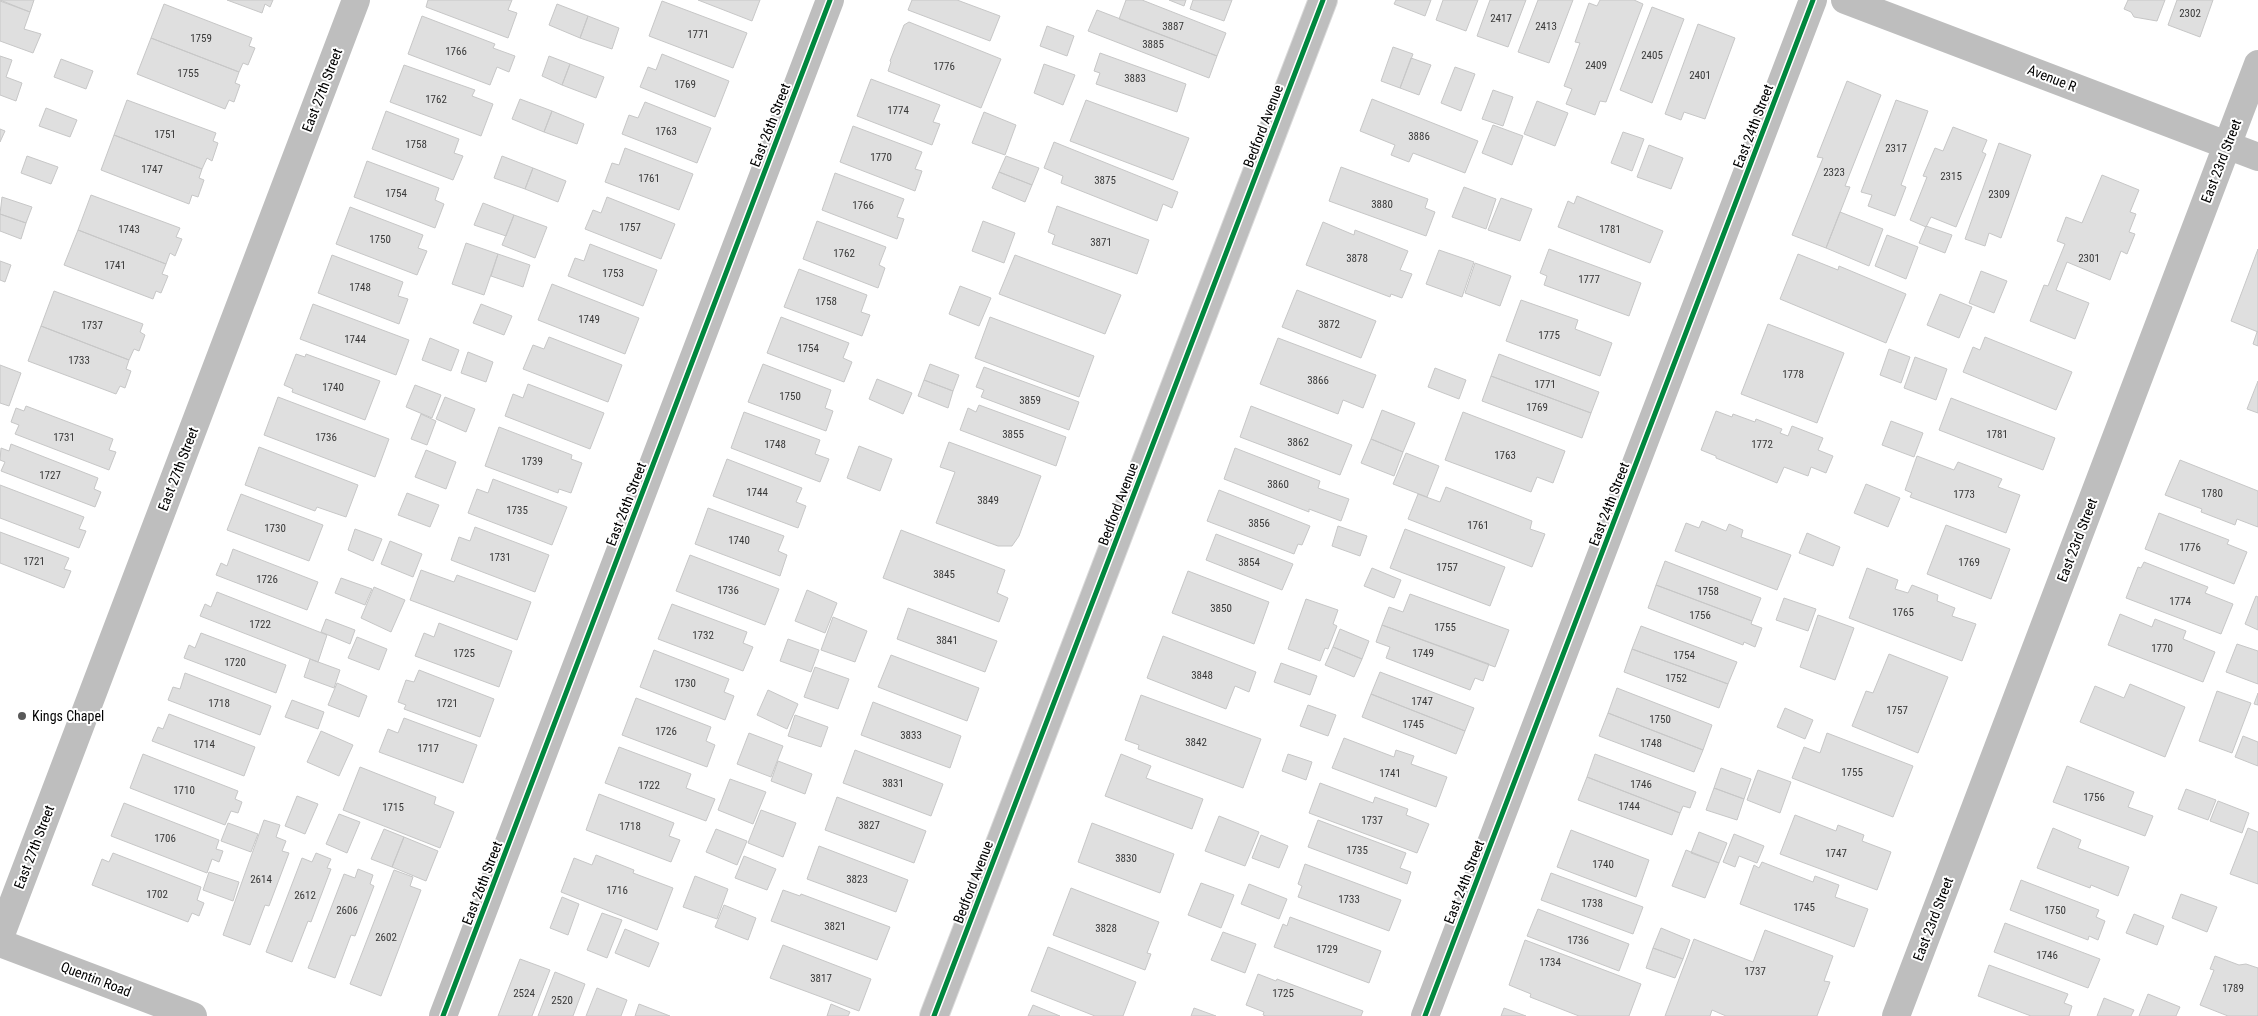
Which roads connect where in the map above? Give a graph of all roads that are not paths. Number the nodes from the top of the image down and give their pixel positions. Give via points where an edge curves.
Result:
1 (356, 0) edge
2 (830, 0) edge
3 (1323, 0) edge
4 (1813, 0) edge
5 (1845, 0) edge
6 (2258, 64) edge
7 (2227, 145) junction
8 (2258, 157) edge
9 (0, 937) edge
10 (0, 943) edge
11 (193, 1016) edge
12 (443, 1016) edge
13 (934, 1016) edge
14 (1425, 1016) edge
15 (1896, 1016) edge

1 - 9 street, East 27th Street
2 - 12 street, East 26th Street
3 - 13 street, Bedford Avenue
4 - 14 street, East 24th Street
5 - 7 street, Avenue R
6 - 7 street, East 23rd Street
7 - 8 street, Avenue R
7 - 15 street, East 23rd Street
10 - 11 street, Quentin Road

